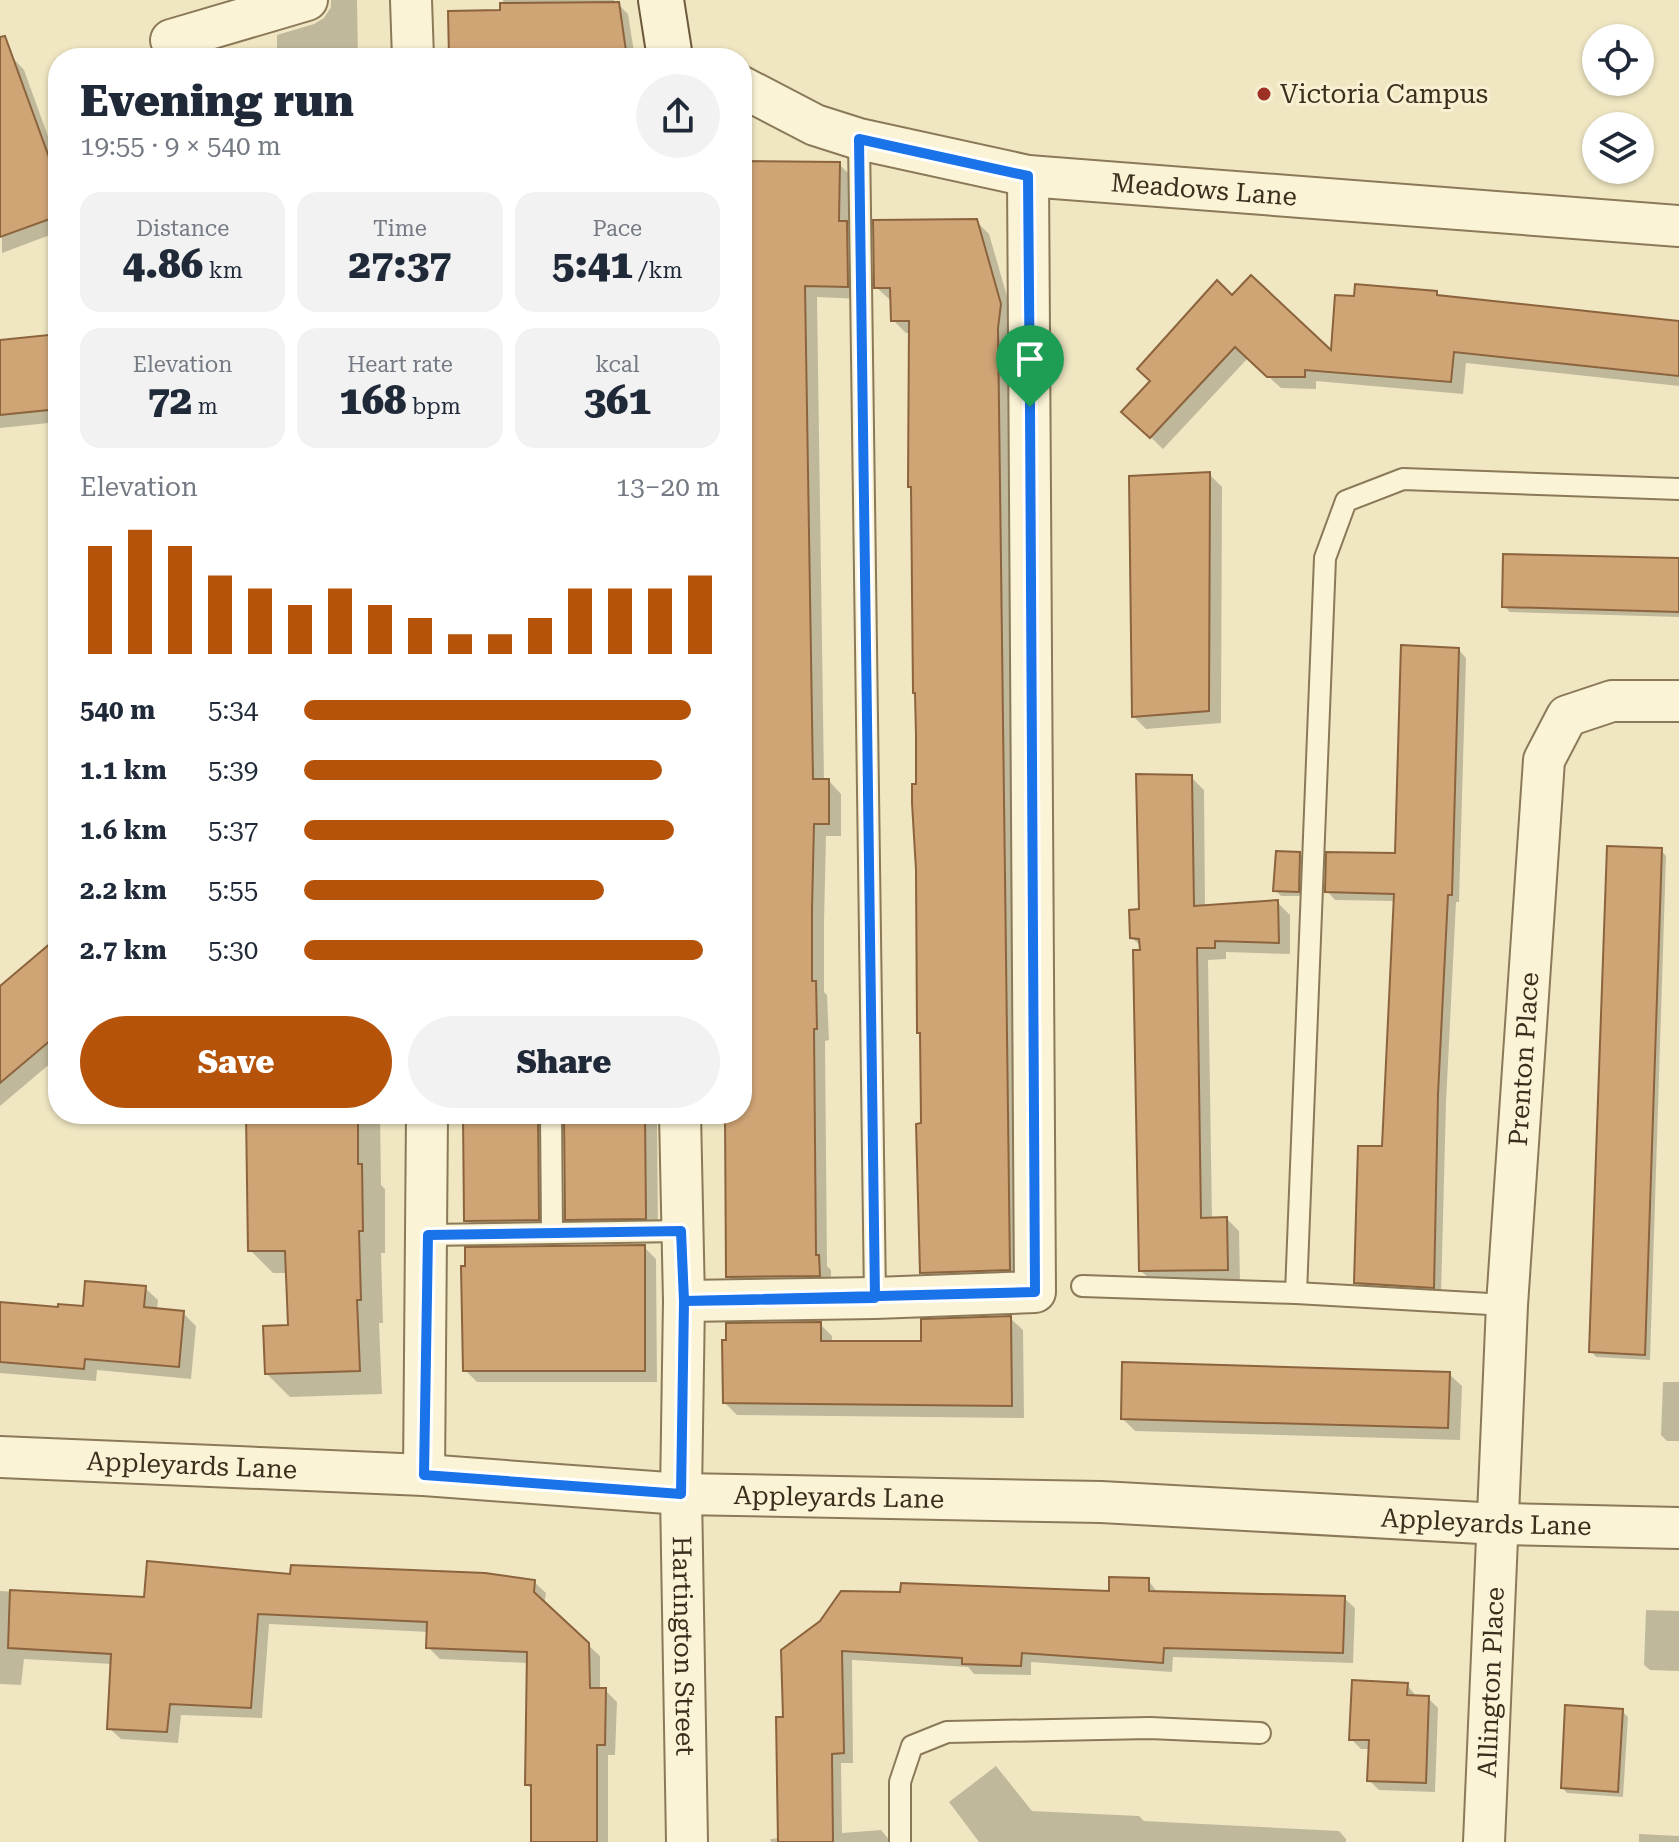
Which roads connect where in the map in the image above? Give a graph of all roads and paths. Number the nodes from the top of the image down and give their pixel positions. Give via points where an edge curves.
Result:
1 (307, 0) edge
2 (411, 0) edge
3 (661, 0) edge
4 (171, 40) dead end
5 (413, 48) edge
6 (673, 48) edge
7 (752, 92) edge
8 (859, 139) junction
9 (1028, 176) junction
10 (1679, 226) edge
11 (1679, 489) edge
12 (1679, 701) edge
13 (427, 1124) edge
14 (551, 1124) edge
15 (680, 1124) edge
16 (681, 1231) junction
17 (552, 1232) junction
18 (428, 1235) junction
19 (1082, 1286) dead end
20 (1296, 1293) junction
21 (875, 1298) junction
22 (684, 1301) junction
23 (1507, 1305) junction
24 (0, 1457) edge
25 (424, 1475) junction
26 (681, 1494) junction
27 (1499, 1524) junction
28 (1679, 1528) edge
29 (1260, 1733) dead end
30 (687, 1842) edge
31 (900, 1842) edge
32 (1484, 1842) edge

1 - 4 street
2 - 5 street
3 - 6 street
7 - 8 street, Meadows Lane via 815,125
8 - 9 street, Meadows Lane
8 - 21 lane
9 - 10 street, Meadows Lane
9 - 21 street via 1035,1292
11 - 20 lane via 1403,479 1346,501 1325,558
12 - 23 street, Prenton Place via 1612,701 1567,716 1544,760
13 - 18 street
14 - 17 lane
15 - 16 street, Hartington Street
16 - 17 lane
16 - 22 street, Hartington Street
17 - 18 lane
18 - 25 street
19 - 20 lane
20 - 23 lane
21 - 22 street
22 - 26 street, Hartington Street
23 - 27 street, Prenton Place
24 - 25 street, Appleyards Lane
25 - 26 street, Appleyards Lane
26 - 27 street, Appleyards Lane via 1101,1502
26 - 30 street, Hartington Street
27 - 28 street, Appleyards Lane
27 - 32 street, Allington Place
29 - 31 lane via 1150,1728 947,1732 912,1746 900,1782

